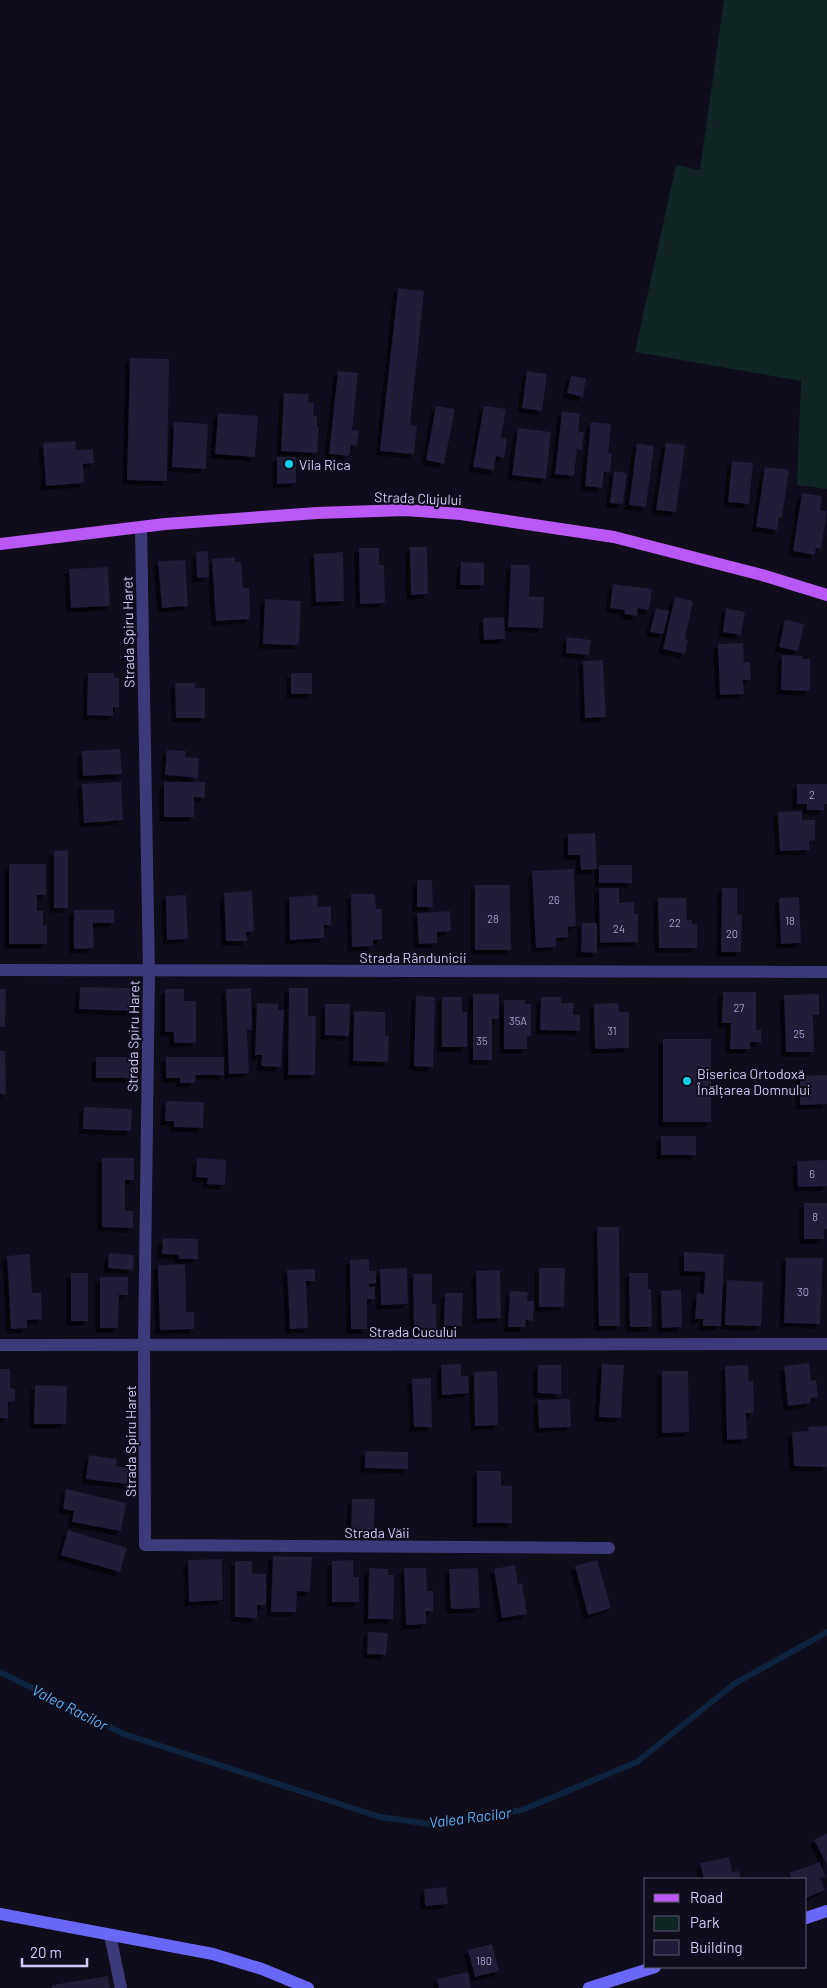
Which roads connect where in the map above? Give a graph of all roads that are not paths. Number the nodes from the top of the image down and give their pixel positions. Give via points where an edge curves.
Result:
1 (141, 527) junction
2 (0, 544) edge
3 (827, 595) edge
4 (0, 970) edge
5 (149, 972) junction
6 (827, 972) edge
7 (827, 1344) edge
8 (0, 1345) edge
9 (144, 1346) junction
10 (145, 1545) joint
11 (609, 1548) dead end
12 (827, 1911) edge
13 (0, 1914) edge
14 (807, 1918) edge
15 (110, 1935) junction
16 (652, 1968) edge
17 (122, 1988) edge
18 (308, 1988) edge
19 (589, 1988) edge

1 - 2 main road, Strada Clujului
1 - 3 main road, Strada Clujului via 330,512 405,510 461,514 614,537
1 - 5 street, Strada Spiru Haret
4 - 5 street, Strada Rândunicii
5 - 6 street, Strada Rândunicii
5 - 9 street, Strada Spiru Haret
7 - 9 street, Strada Cucului
8 - 9 street, Strada Cucului
9 - 10 street, Strada Spiru Haret
10 - 11 street, Strada Văii
12 - 14 main road
13 - 15 main road
15 - 17 street
15 - 18 main road via 213,1954
16 - 19 main road

